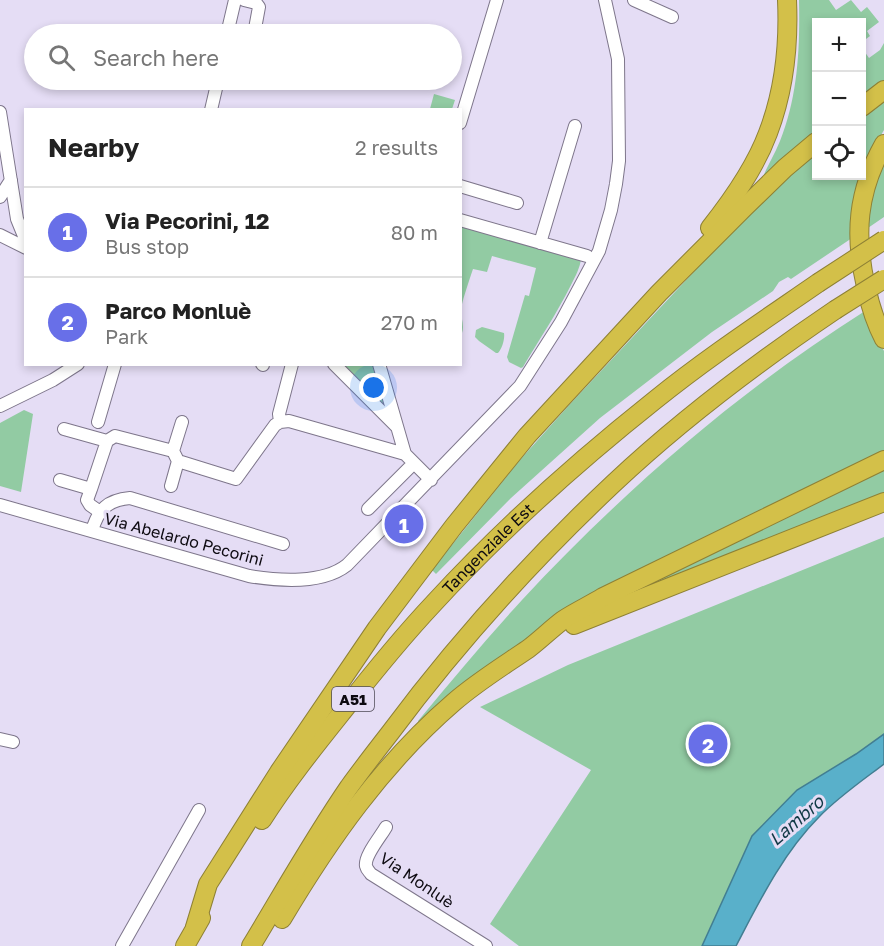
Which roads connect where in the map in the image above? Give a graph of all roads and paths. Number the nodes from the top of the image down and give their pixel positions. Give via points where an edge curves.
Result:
1 (235, 0) edge
2 (244, 0) edge
3 (497, 0) edge
4 (605, 0) edge
5 (634, 0) edge
6 (787, 0) edge
7 (672, 17) dead end
8 (229, 24) edge
9 (256, 24) edge
10 (216, 90) edge
11 (884, 90) edge
12 (866, 103) edge
13 (211, 108) edge
14 (0, 112) edge
15 (462, 116) edge
16 (575, 126) dead end
17 (884, 144) edge
18 (812, 145) edge
19 (5, 177) edge
20 (462, 187) edge
21 (0, 197) edge
22 (517, 202) dead end
23 (462, 221) edge
24 (0, 235) edge
25 (24, 236) edge
26 (884, 240) edge
27 (540, 243) junction
28 (24, 247) edge
29 (587, 256) dead end
30 (884, 279) edge
31 (658, 293) junction
32 (884, 339) edge
33 (75, 366) edge
34 (114, 366) edge
35 (291, 366) edge
36 (336, 366) edge
37 (380, 366) edge
38 (0, 406) edge
39 (98, 422) dead end
40 (182, 422) dead end
41 (280, 422) junction
42 (64, 429) dead end
43 (399, 429) junction
44 (107, 441) junction
45 (175, 456) junction
46 (410, 459) junction
47 (884, 460) edge
48 (60, 480) dead end
49 (431, 480) junction
50 (171, 486) dead end
51 (91, 489) junction
52 (884, 502) edge
53 (0, 505) edge
54 (368, 509) dead end
55 (100, 513) junction
56 (92, 531) junction
57 (283, 544) dead end
58 (530, 647) junction
59 (0, 739) edge
60 (13, 742) dead end
61 (199, 810) dead end
62 (386, 827) dead end
63 (195, 927) junction
64 (122, 946) edge
65 (184, 946) edge
66 (252, 946) edge
67 (265, 946) edge
68 (486, 946) edge

1 - 8 street
2 - 9 street via 259,7
3 - 15 street
4 - 49 street, Via Abelardo Pecorini via 618,59 619,161 599,251 525,380
5 - 7 street
6 - 31 highway via 785,66 768,135 729,203
10 - 13 street
11 - 12 highway
14 - 19 street
16 - 27 street
17 - 32 highway via 866,187 859,225 862,268
18 - 31 highway
19 - 21 street
19 - 25 street
20 - 22 street
23 - 27 street
24 - 28 street
26 - 63 highway, Tangenziale Est / A51, bridge via 657,398 542,496 464,572 378,667 326,733 271,807
27 - 29 street
30 - 66 highway, bridge via 723,391 568,527 471,631 417,696 349,787
31 - 63 highway via 527,436 377,628 208,884
33 - 38 street
34 - 39 street
35 - 41 street
36 - 43 street
37 - 43 street
40 - 45 street
41 - 45 street via 236,478
41 - 46 street via 289,421
42 - 44 street
43 - 46 street
44 - 45 street via 116,436
44 - 51 street
45 - 50 street
46 - 49 street
46 - 54 street
47 - 58 highway via 603,597 565,619
48 - 51 street
49 - 56 street, Via Abelardo Pecorini via 347,565 333,574 290,580 249,576
51 - 55 street via 87,500
52 - 58 highway via 609,610
53 - 56 street, Via Abelardo Pecorini
55 - 56 street
55 - 57 street via 111,502 130,498
58 - 67 highway via 453,702 402,751 342,826
59 - 60 street
61 - 64 street
62 - 68 street, Via Monluè via 368,855 365,865 371,874
63 - 65 highway, Tangenziale Est / A51

